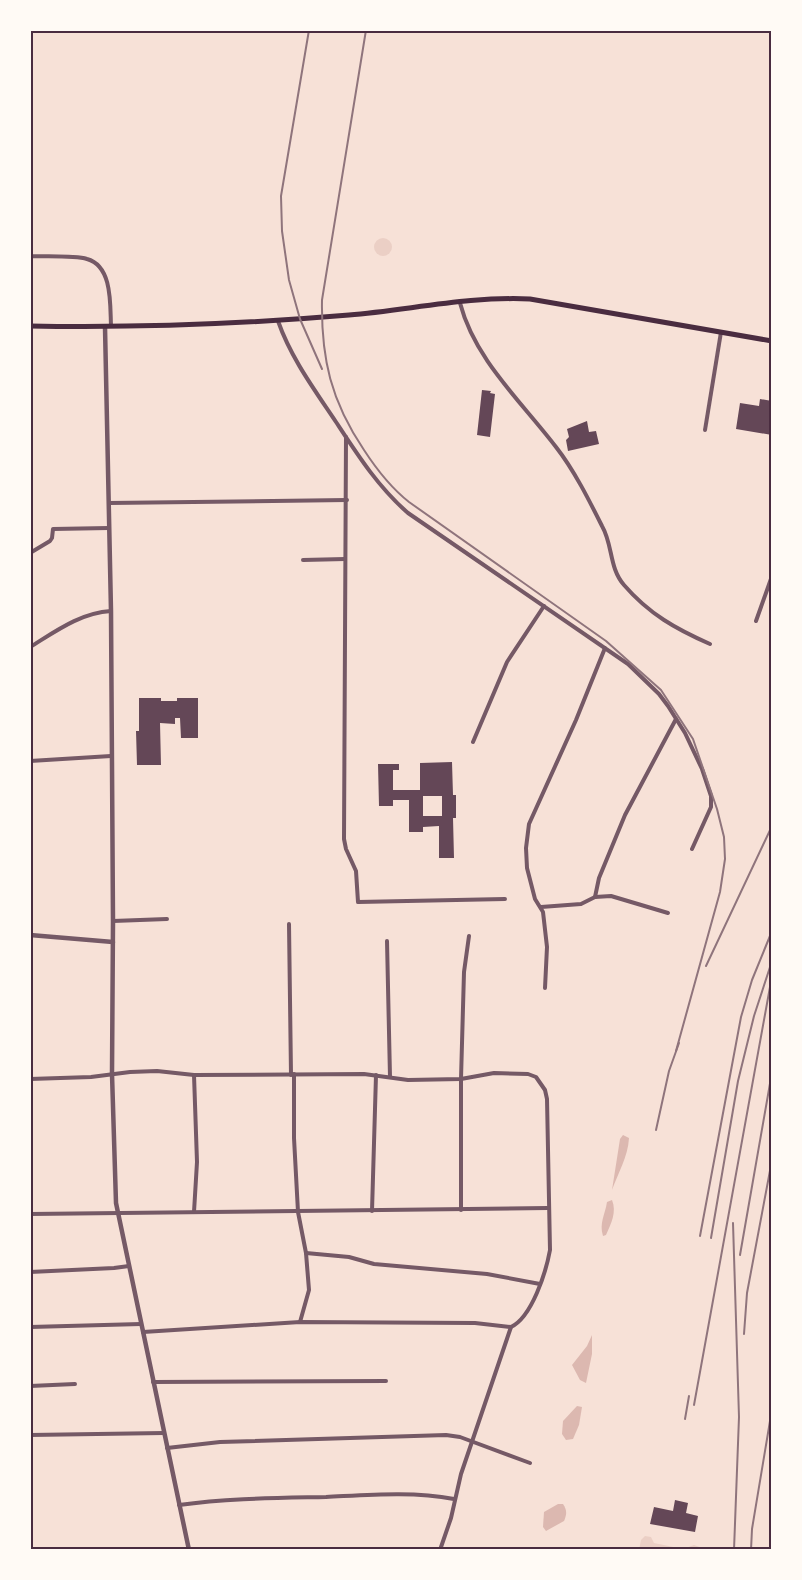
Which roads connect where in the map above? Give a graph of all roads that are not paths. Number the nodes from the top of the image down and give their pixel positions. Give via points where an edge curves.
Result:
1 (30, 256) edge
2 (460, 303) junction
3 (278, 320) junction
4 (30, 326) edge
5 (108, 327) junction
6 (721, 332) junction
7 (772, 341) edge
8 (705, 430) dead end
9 (346, 436) junction
10 (347, 500) junction
11 (109, 503) junction
12 (109, 528) junction
13 (30, 553) edge
14 (345, 559) junction
15 (303, 560) dead end
16 (772, 576) edge
17 (544, 606) junction
18 (111, 611) junction
19 (756, 621) dead end
20 (710, 644) dead end
21 (30, 647) edge
22 (605, 648) junction
23 (676, 718) junction
24 (473, 742) dead end
25 (111, 756) junction
26 (30, 761) edge
27 (692, 849) dead end
28 (595, 897) junction
29 (505, 899) dead end
30 (541, 907) junction
31 (668, 913) dead end
32 (167, 920) dead end
33 (113, 921) junction
34 (289, 924) dead end
35 (30, 935) edge
36 (469, 936) dead end
37 (387, 941) dead end
38 (113, 942) junction
39 (545, 988) dead end
40 (112, 1074) junction
41 (293, 1074) junction
42 (194, 1075) junction
43 (376, 1075) junction
44 (390, 1077) junction
45 (30, 1078) edge
46 (460, 1078) junction
47 (548, 1208) junction
48 (462, 1209) junction
49 (372, 1211) junction
50 (194, 1212) junction
51 (298, 1212) junction
52 (118, 1213) junction
53 (30, 1214) edge
54 (306, 1253) junction
55 (129, 1266) junction
56 (30, 1272) edge
57 (540, 1284) junction
58 (300, 1322) junction
59 (141, 1324) junction
60 (30, 1327) edge
61 (511, 1327) junction
62 (143, 1332) junction
63 (386, 1381) dead end
64 (153, 1382) junction
65 (75, 1384) dead end
66 (30, 1386) edge
67 (164, 1433) junction
68 (30, 1435) edge
69 (473, 1442) junction
70 (167, 1448) junction
71 (530, 1463) dead end
72 (454, 1499) junction
73 (179, 1505) junction
74 (189, 1550) edge
75 (440, 1550) edge

1 - 5 street via 87,258 96,263 104,274 110,296
2 - 3 main road
2 - 6 main road via 530,299
2 - 20 street via 468,328 488,360 571,471 604,529 613,568 623,585 661,620
3 - 5 main road
3 - 9 street via 287,345
4 - 5 main road
5 - 11 street
6 - 7 main road
6 - 8 street
9 - 10 street
9 - 17 street via 376,481 398,504
10 - 11 street
10 - 14 street
11 - 12 street
12 - 13 street via 52,529 50,541
12 - 18 street
14 - 15 street
14 - 29 street via 344,839 356,871 358,902
16 - 19 street
17 - 22 street
17 - 24 street via 507,662
18 - 21 street via 85,615
18 - 25 street
22 - 23 street via 628,664
22 - 30 street via 529,824 527,868
23 - 27 street via 702,769 712,803
23 - 28 street via 626,815
25 - 26 street
25 - 33 street
28 - 30 street via 581,904
28 - 31 street via 611,896
30 - 39 street via 547,947
32 - 33 street
33 - 38 street
34 - 41 street
35 - 38 street
36 - 46 street
37 - 44 street
38 - 40 street
40 - 42 street via 158,1071
40 - 45 street
40 - 52 street
41 - 42 street
41 - 43 street
41 - 51 street
42 - 50 street
43 - 44 street
43 - 49 street
44 - 46 street
46 - 47 street via 528,1074 541,1083 547,1099
46 - 48 street
47 - 48 street
47 - 57 street via 550,1250
48 - 49 street
49 - 51 street
50 - 51 street
50 - 52 street
51 - 54 street
52 - 53 street
52 - 55 street
54 - 57 street
54 - 58 street via 309,1290
55 - 56 street
55 - 59 street
57 - 61 street via 522,1319
58 - 61 street via 475,1323
58 - 62 street
59 - 60 street
59 - 62 street
61 - 69 street
62 - 64 street
63 - 64 street
64 - 67 street
65 - 66 street
67 - 68 street
67 - 70 street
69 - 70 street via 446,1435 220,1442
69 - 71 street
69 - 72 street
70 - 73 street
72 - 73 street via 391,1495
72 - 75 street
73 - 74 street

